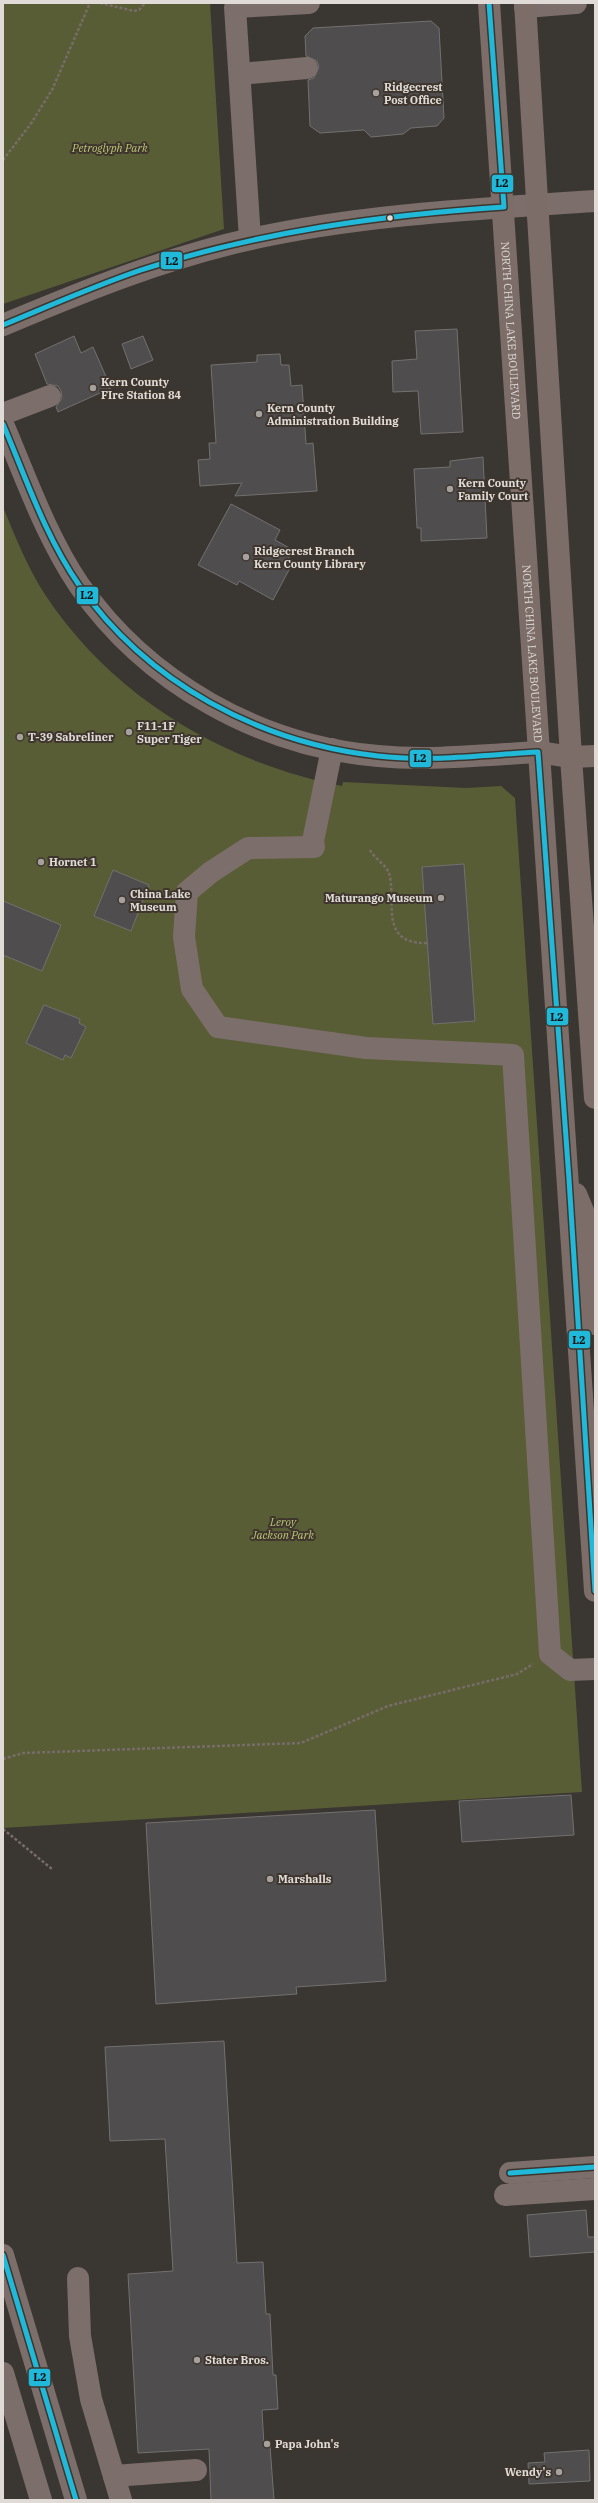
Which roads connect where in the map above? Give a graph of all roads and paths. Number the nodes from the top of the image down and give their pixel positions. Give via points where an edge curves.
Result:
1 (90, 3) edge
2 (100, 3) edge
3 (146, 3) edge
4 (309, 3) edge
5 (489, 3) edge
6 (576, 3) edge
7 (525, 5) edge
8 (307, 68) dead end
9 (240, 74) junction
10 (3, 160) edge
11 (595, 201) edge
12 (537, 204) junction
13 (504, 207) junction
14 (250, 239) junction
15 (3, 325) edge
16 (50, 396) dead end
17 (3, 414) edge
18 (3, 424) edge
19 (332, 749) junction
20 (538, 752) junction
21 (595, 756) edge
22 (571, 758) junction
23 (370, 850) dead end
24 (427, 943) dead end
25 (594, 1075) edge
26 (595, 1098) edge
27 (569, 1179) junction
28 (595, 1324) edge
29 (595, 1591) edge
30 (550, 1654) junction
31 (595, 1669) edge
32 (3, 1759) edge
33 (3, 1829) edge
34 (52, 1868) dead end
35 (595, 2167) edge
36 (510, 2173) dead end
37 (595, 2189) edge
38 (505, 2195) dead end
39 (3, 2255) edge
40 (78, 2278) dead end
41 (3, 2373) edge
42 (196, 2470) dead end
43 (114, 2476) junction
44 (41, 2500) edge
45 (76, 2500) edge
46 (121, 2500) edge

1 - 10 path via 52,90 30,125
2 - 3 path via 134,11
4 - 9 street via 235,7
5 - 13 main road, NORTH CHINA LAKE BOULEVARD
6 - 7 street
7 - 12 main road
8 - 9 street
9 - 14 street
11 - 12 street
12 - 13 street
12 - 22 main road
13 - 14 street via 356,221
13 - 20 main road, NORTH CHINA LAKE BOULEVARD via 530,587
14 - 15 street via 160,264
16 - 17 street
18 - 19 street via 48,529 63,557 83,590 130,645 163,674 211,706 282,736
19 - 20 street via 378,756 414,757
19 - 30 street via 313,841 314,847 248,848 211,872 187,892 184,937 192,989 218,1027 366,1048 512,1055
20 - 22 main road
20 - 27 main road, NORTH CHINA LAKE BOULEVARD
21 - 22 main road
22 - 25 main road
23 - 24 path via 389,872 390,913 396,930 407,938
25 - 26 main road
27 - 28 main road via 588,1223 591,1312
27 - 29 main road, NORTH CHINA LAKE BOULEVARD
30 - 31 street via 570,1670
30 - 32 path via 517,1674 388,1706 301,1743 23,1753
33 - 34 path
35 - 36 street
37 - 38 street
39 - 45 street
40 - 43 street via 80,2336 91,2399
41 - 44 street
42 - 43 street
43 - 46 street

